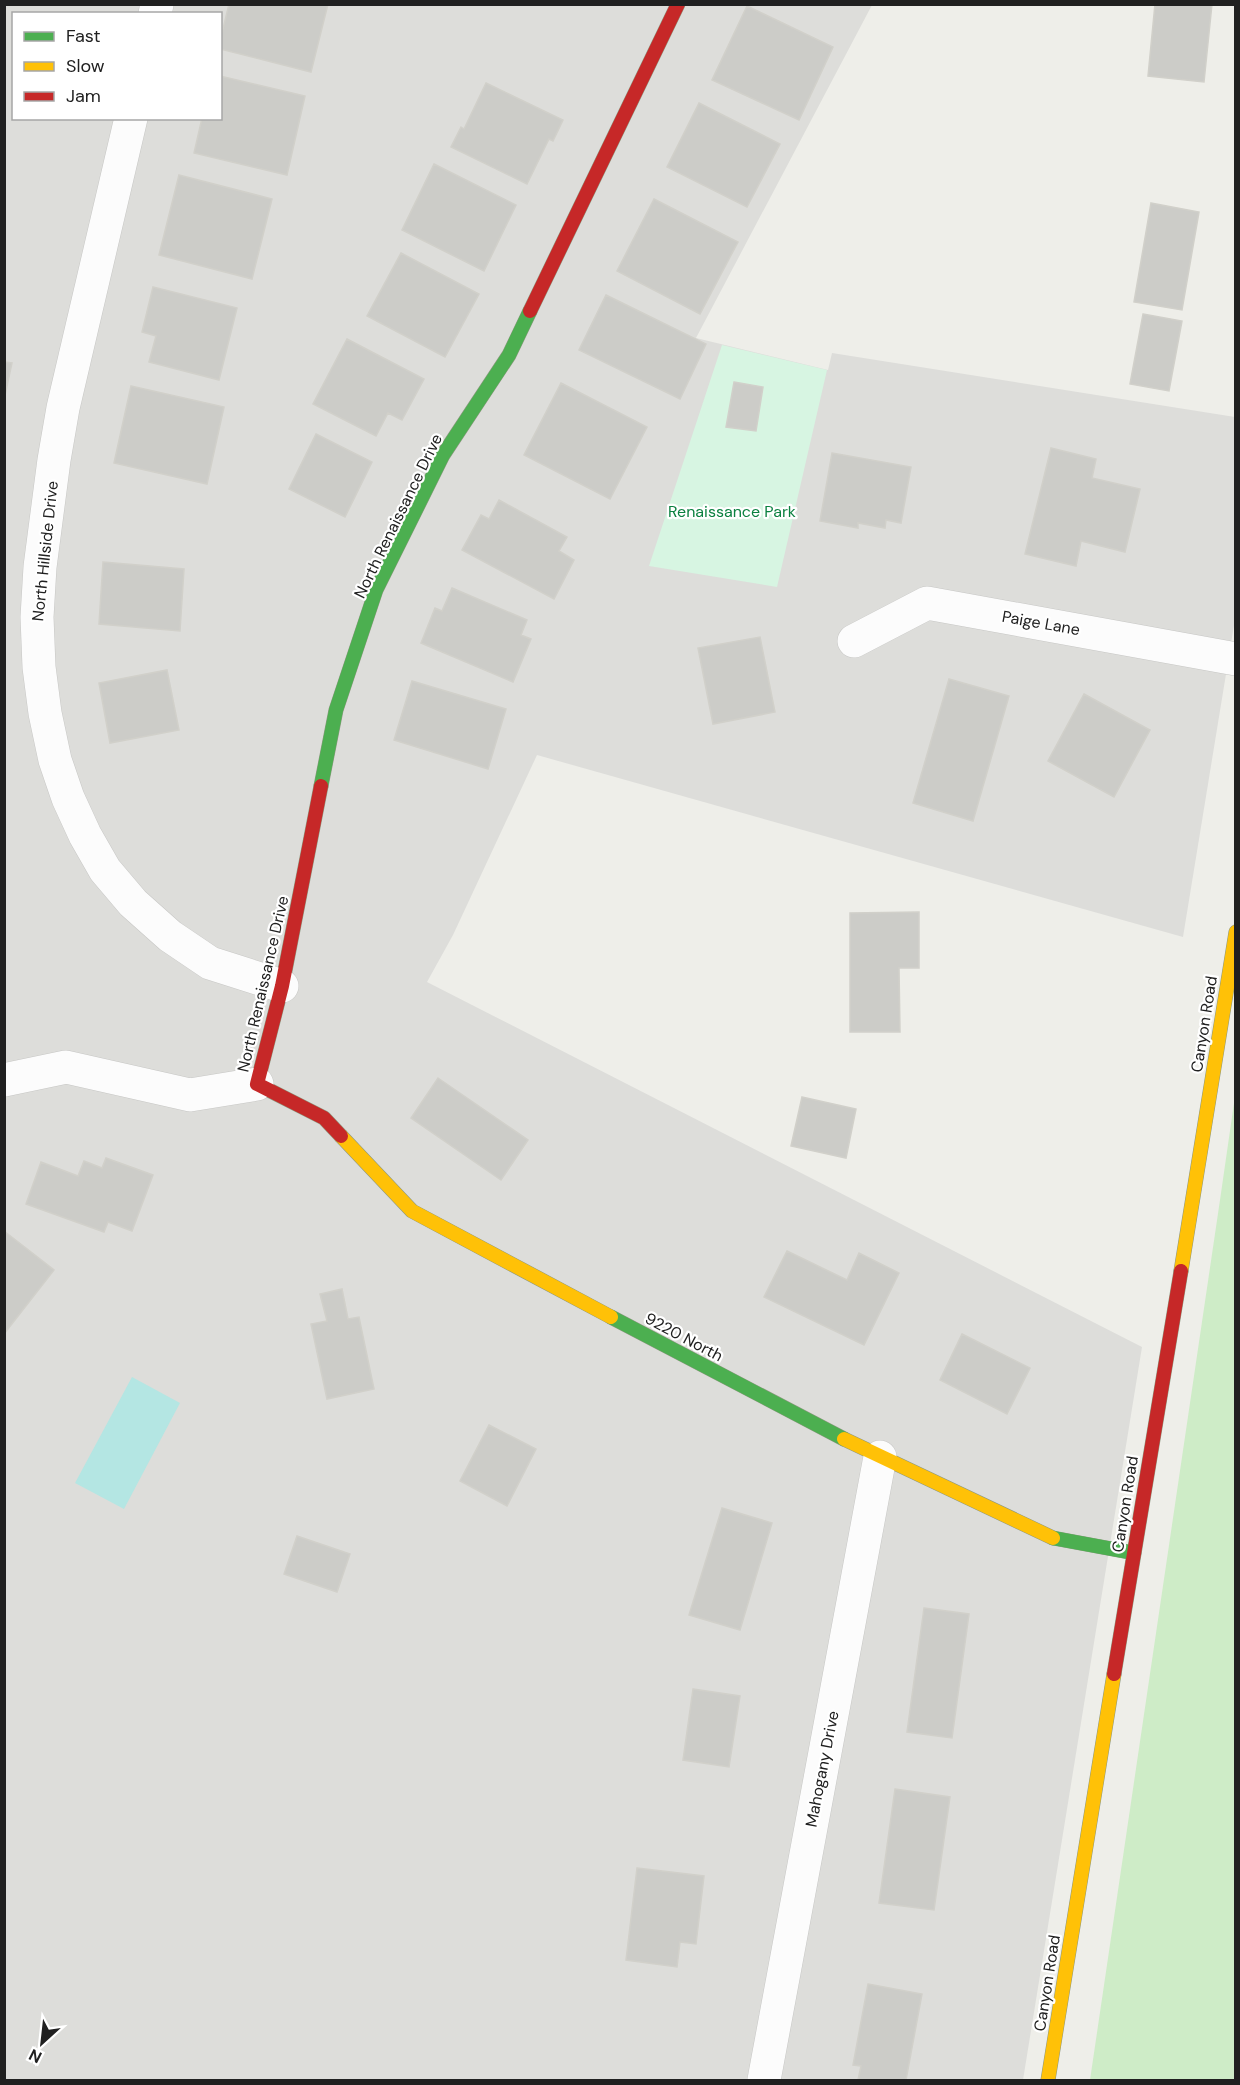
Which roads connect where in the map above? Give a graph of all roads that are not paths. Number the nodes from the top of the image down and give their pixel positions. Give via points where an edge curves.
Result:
1 (678, 4) edge
2 (130, 120) edge
3 (854, 641) dead end
4 (1236, 659) edge
5 (1236, 932) edge
6 (282, 986) junction
7 (4, 1080) edge
8 (257, 1084) junction
9 (880, 1457) junction
10 (1134, 1553) junction
11 (764, 2080) edge
12 (1048, 2080) edge

1 - 6 street, North Renaissance Drive via 509,355 442,455 376,590 336,710
2 - 6 street, North Hillside Drive via 54,460 37,617 45,713 68,798 105,870 133,903 170,936 210,963
3 - 4 street, Paige Lane via 927,603
5 - 10 street, Canyon Road
6 - 8 street, North Renaissance Drive
7 - 8 street via 66,1067 190,1095
8 - 9 street, 9220 North via 324,1118 412,1211
9 - 10 street, 9220 North via 1052,1539
9 - 11 street, Mahogany Drive
10 - 12 street, Canyon Road

